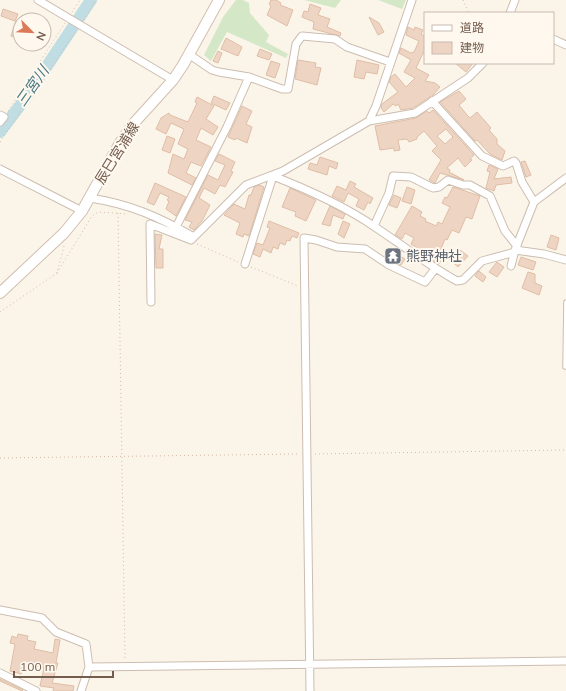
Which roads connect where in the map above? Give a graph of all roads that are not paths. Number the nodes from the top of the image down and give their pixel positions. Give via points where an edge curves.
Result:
1 (38, 0) edge
2 (219, 0) edge
3 (412, 0) edge
4 (515, 0) edge
5 (510, 12) edge
6 (554, 39) edge
7 (566, 45) edge
8 (190, 55) junction
9 (390, 62) junction
10 (482, 64) edge
11 (249, 77) junction
12 (173, 80) junction
13 (432, 101) junction
14 (369, 121) junction
15 (0, 169) edge
16 (273, 176) junction
17 (566, 178) edge
18 (90, 198) junction
19 (534, 202) junction
20 (82, 211) junction
21 (176, 226) junction
22 (374, 226) junction
23 (194, 237) junction
24 (516, 249) junction
25 (566, 260) edge
26 (245, 264) dead end
27 (511, 266) dead end
28 (435, 270) junction
29 (0, 294) edge
30 (151, 302) dead end
31 (566, 302) edge
32 (565, 367) edge
33 (0, 610) edge
34 (566, 661) edge
35 (309, 664) junction
36 (89, 667) junction
37 (0, 673) edge
38 (36, 691) edge
39 (81, 691) edge
40 (310, 691) edge

1 - 12 street
2 - 8 main road, 辰巳宮浦線
3 - 9 street
4 - 5 street
6 - 7 street
8 - 11 street via 212,70
8 - 12 main road, 辰巳宮浦線
9 - 11 street via 347,47 335,39 302,36 296,44 288,89
9 - 14 street
10 - 13 street via 468,78
11 - 21 street via 227,127
12 - 18 main road, 辰巳宮浦線 via 134,123
13 - 14 street via 415,113
13 - 19 street via 482,156 503,166 514,161 522,182
14 - 16 street
15 - 20 street
16 - 22 street via 328,199
16 - 23 street via 246,185
16 - 26 street
17 - 19 street
18 - 20 main road, 辰巳宮浦線
18 - 21 street via 133,207
19 - 24 street
20 - 29 main road, 辰巳宮浦線 via 63,235
21 - 23 street
22 - 24 street via 390,193 393,176 411,177 433,188 448,180 470,185 490,196
22 - 28 street
23 - 30 street via 191,240 150,224
24 - 25 street
24 - 27 street
24 - 28 street via 482,261 460,282
28 - 35 street via 425,282 389,265 365,249 337,247 304,238
31 - 32 lane
33 - 36 street via 42,618 56,632 86,644
34 - 35 street
35 - 36 street
35 - 40 street
36 - 39 street
37 - 38 street

